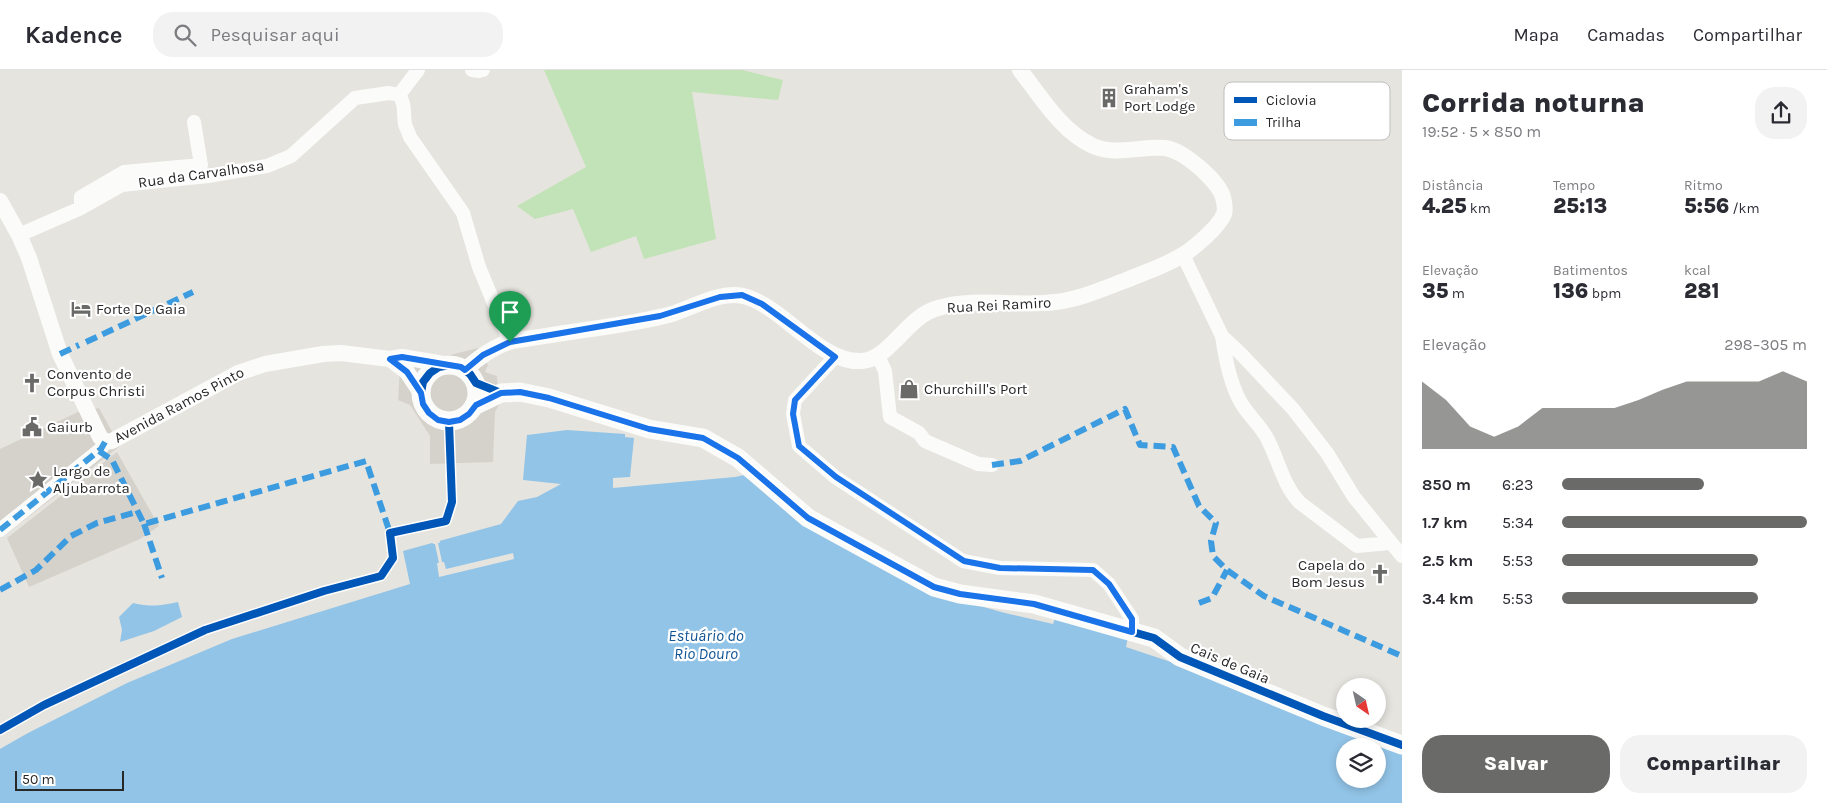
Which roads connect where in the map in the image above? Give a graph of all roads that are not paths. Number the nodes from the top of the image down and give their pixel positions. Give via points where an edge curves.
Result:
1 (418, 70) edge
2 (472, 70) edge
3 (483, 70) edge
4 (1020, 70) edge
5 (399, 95) junction
6 (194, 122) dead end
7 (0, 201) edge
8 (81, 208) junction
9 (20, 235) junction
10 (1183, 255) junction
11 (1222, 336) junction
12 (510, 342) junction
13 (878, 356) junction
14 (835, 357) junction
15 (390, 359) junction
16 (464, 373) junction
17 (421, 393) junction
18 (501, 393) junction
19 (476, 405) junction
20 (105, 442) junction
21 (992, 465) dead end
22 (0, 530) edge
23 (1390, 543) junction
24 (1402, 556) edge
25 (1132, 632) junction
26 (1402, 745) edge

1 - 5 street
2 - 3 street
4 - 10 street, Rua Rei Ramiro via 1061,123 1082,140 1104,150 1166,148 1207,173 1223,198 1224,214 1201,241
5 - 8 street, Rua da Carvalhosa via 389,93 355,98 291,156 267,166 122,185
5 - 12 street via 405,108 405,125 410,137 463,213 479,268
6 - 8 street via 201,165 124,172 81,196
7 - 9 street
8 - 9 street, Rua da Carvalhosa
9 - 20 street via 60,354 100,438
10 - 11 street
10 - 13 street, Rua Rei Ramiro via 1071,300 939,307 915,320
11 - 23 street via 1292,409
11 - 23 street via 1239,400 1268,438 1293,495 1356,546
12 - 14 street via 660,316 720,297 742,295 762,304
12 - 16 street via 483,355
13 - 14 street via 860,361
13 - 21 street via 885,371 890,417 919,433 925,441 978,464
14 - 25 street via 795,400 793,414 799,446 836,477 964,561 1000,568 1093,570 1109,584 1132,619
15 - 16 street, Avenida Ramos Pinto via 402,357
15 - 17 street via 407,372
15 - 20 street, Avenida Ramos Pinto via 323,354 251,368
16 - 17 main road via 439,367 423,382
16 - 18 main road, Cais de Gaia
16 - 19 main road via 478,394
17 - 19 main road via 423,404 438,420 460,420
18 - 19 main road, Cais de Gaia
18 - 25 main road, Cais de Gaia via 520,392 549,398 649,429 703,438 738,458 808,518 934,587 960,594 1034,604
20 - 22 street, Avenida Ramos Pinto via 101,449
23 - 24 street
25 - 26 main road, Cais de Gaia via 1154,638 1180,657

